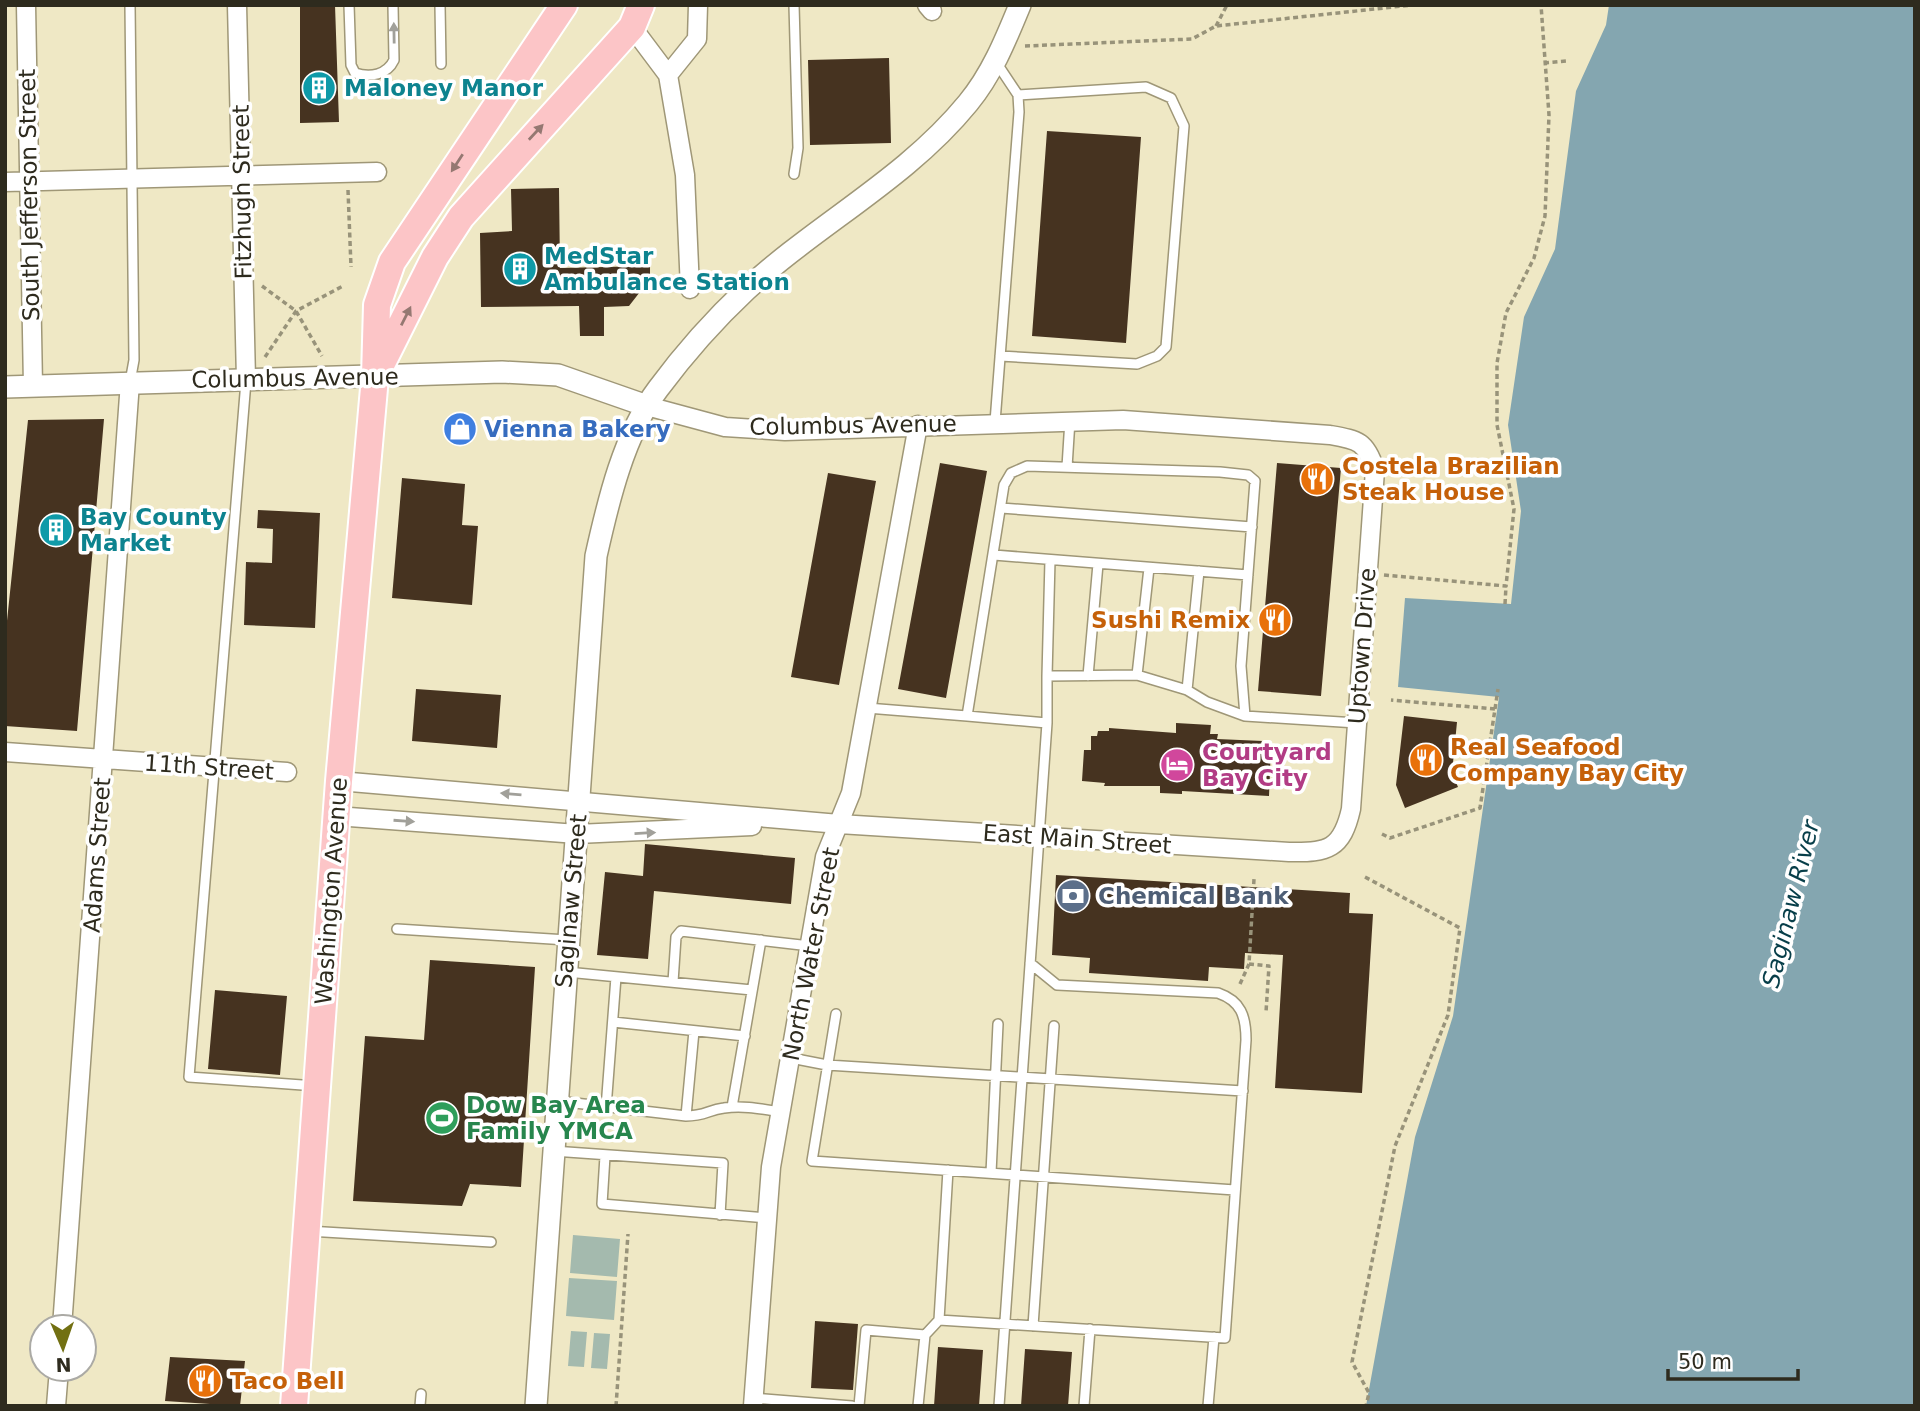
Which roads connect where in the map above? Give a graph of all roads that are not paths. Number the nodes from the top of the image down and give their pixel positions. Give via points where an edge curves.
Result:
1 (26, 5) edge
2 (130, 5) edge
3 (237, 5) edge
4 (349, 5) edge
5 (393, 5) edge
6 (440, 5) edge
7 (564, 5) edge
8 (698, 5) edge
9 (794, 5) edge
10 (1020, 5) edge
11 (631, 13) edge
12 (996, 62) junction
13 (441, 64) dead end
14 (668, 75) junction
15 (1018, 95) junction
16 (377, 172) dead end
17 (794, 174) dead end
18 (242, 176) junction
19 (133, 179) junction
20 (5, 182) edge
21 (29, 182) junction
22 (690, 289) dead end
23 (1000, 356) junction
24 (375, 377) junction
25 (246, 379) junction
26 (130, 382) junction
27 (33, 386) junction
28 (5, 387) edge
29 (647, 406) junction
30 (1070, 420) junction
31 (995, 422) junction
32 (918, 425) junction
33 (1369, 450) joint
34 (1068, 467) junction
35 (1001, 508) junction
36 (1252, 527) junction
37 (994, 555) junction
38 (1049, 560) junction
39 (1098, 564) junction
40 (1149, 568) junction
41 (1199, 571) junction
42 (1248, 575) junction
43 (1047, 676) junction
44 (1088, 676) junction
45 (1137, 676) junction
46 (1187, 690) junction
47 (867, 708) junction
48 (967, 716) junction
49 (1244, 716) junction
50 (1047, 723) junction
51 (1357, 723) junction
52 (5, 752) edge
53 (104, 760) junction
54 (214, 768) junction
55 (287, 772) dead end
56 (339, 781) junction
57 (579, 800) junction
58 (336, 816) junction
59 (813, 822) junction
60 (839, 824) junction
61 (577, 834) junction
62 (1039, 837) junction
63 (1339, 841) joint
64 (397, 929) dead end
65 (567, 940) junction
66 (761, 940) junction
67 (812, 946) junction
68 (1030, 963) junction
69 (565, 972) junction
70 (616, 977) junction
71 (673, 982) junction
72 (752, 990) junction
73 (835, 1014) dead end
74 (613, 1022) junction
75 (998, 1024) dead end
76 (1055, 1026) dead end
77 (694, 1031) junction
78 (744, 1036) junction
79 (791, 1058) junction
80 (827, 1065) junction
81 (996, 1075) junction
82 (1023, 1077) junction
83 (1051, 1079) junction
84 (317, 1086) junction
85 (1243, 1091) junction
86 (556, 1101) junction
87 (732, 1107) junction
88 (606, 1108) junction
89 (781, 1112) junction
90 (686, 1116) junction
91 (553, 1151) junction
92 (604, 1156) junction
93 (948, 1170) junction
94 (990, 1173) junction
95 (1017, 1174) junction
96 (1045, 1176) junction
97 (1236, 1190) junction
98 (719, 1214) junction
99 (766, 1218) junction
100 (306, 1231) junction
101 (491, 1242) dead end
102 (63, 1313) edge
103 (939, 1320) junction
104 (1006, 1324) junction
105 (1033, 1326) junction
106 (1090, 1329) junction
107 (925, 1335) junction
108 (1214, 1337) junction
109 (58, 1383) edge
110 (421, 1395) dead end
111 (753, 1402) edge
112 (56, 1406) edge
113 (294, 1406) edge
114 (420, 1406) edge
115 (536, 1406) edge
116 (852, 1406) edge
117 (859, 1406) edge
118 (918, 1406) edge
119 (999, 1406) edge
120 (1084, 1406) edge
121 (1208, 1406) edge

1 - 21 street, South Jefferson Street
2 - 19 lane
3 - 18 street, Fitzhugh Street
4 -> 5 lane via 351,65 355,73 364,76 384,72 394,60
6 - 13 lane
7 -> 24 main road, Washington Avenue via 392,262 377,305
8 - 14 street via 697,39
9 - 17 lane via 798,148
10 - 12 street, Saginaw Street
11 - 14 street
24 -> 11 main road via 435,257 461,217
12 - 15 lane
12 - 29 street, Saginaw Street via 970,102 938,136 746,290 696,343
14 - 22 street via 685,175
15 - 23 lane
15 - 23 lane via 1146,87 1171,97 1184,126 1166,347 1137,364
16 - 18 street
18 - 19 street
18 - 25 street, Fitzhugh Street
19 - 21 street
19 - 26 lane via 134,360
20 - 21 street
21 - 27 street, South Jefferson Street
23 - 31 lane
24 - 25 street, Columbus Avenue
24 - 29 street, Columbus Avenue via 502,372 558,375
24 - 56 main road, Washington Avenue
25 - 26 street, Columbus Avenue
25 - 54 lane
26 - 27 street, Columbus Avenue
26 - 53 street, Adams Street
27 - 28 street, Columbus Avenue
29 - 32 street, Columbus Avenue via 725,427 785,431
29 - 57 street, Saginaw Street via 611,488 596,556
30 - 31 street, Columbus Avenue
30 - 33 street, Columbus Avenue via 1123,419 1330,435 1356,440
30 - 34 lane
31 - 32 street, Columbus Avenue
32 - 47 street, North Water Street
33 - 51 street, Uptown Drive via 1375,470
34 - 35 lane via 1027,466 1011,473
34 - 36 lane via 1248,475 1255,481
35 - 36 lane
35 - 37 lane
36 - 42 lane
37 - 38 lane
37 - 48 lane
38 - 39 lane
38 - 43 lane
39 - 40 lane
39 - 44 lane
40 - 41 lane
40 - 45 lane
41 - 42 lane
41 - 46 lane
42 - 49 lane via 1241,666
43 - 44 lane
43 - 50 lane
44 - 45 lane
45 - 46 lane
46 - 49 lane
47 - 48 lane
47 - 60 street, North Water Street via 851,793
48 - 50 lane
49 - 51 lane
50 - 62 lane
51 - 63 street, Uptown Drive via 1351,809
52 - 53 street, 11th Street
53 - 54 street, 11th Street
53 - 102 street, Adams Street
54 - 55 street, 11th Street
54 - 84 lane via 189,1077
57 -> 56 street
56 - 58 main road, Washington Avenue
57 - 59 street, East Main Street
57 - 61 street, Saginaw Street
58 -> 61 street, East Main Street
58 - 84 main road, Washington Avenue
59 - 60 street, East Main Street
61 -> 59 street, East Main Street
60 - 62 street, East Main Street
60 - 67 street, North Water Street via 825,857
61 - 65 street, Saginaw Street
62 - 63 street, East Main Street via 1315,853
62 - 68 lane
64 - 65 lane
65 - 69 street, Saginaw Street
66 - 67 lane
66 - 71 lane via 681,930 676,937
66 - 72 lane
67 - 79 street, North Water Street
68 - 82 lane
68 - 85 lane via 1057,985 1218,993 1232,998 1246,1021
69 - 70 lane
69 - 86 street, Saginaw Street
70 - 71 lane
70 - 74 lane
71 - 72 lane
72 - 78 lane
73 - 80 lane
74 - 77 lane
74 - 88 lane
75 - 81 lane
76 - 83 lane
77 - 78 lane
77 - 90 lane
78 - 87 lane
79 - 80 lane
79 - 89 street, North Water Street
80 - 81 lane
80 - 93 lane via 812,1161
81 - 82 lane
81 - 94 lane
82 - 83 lane
82 - 95 lane
83 - 85 lane
83 - 96 lane
84 - 100 main road, Washington Avenue
85 - 97 lane
86 - 88 lane
86 - 91 street, Saginaw Street
87 - 89 lane
87 - 90 lane
88 - 90 lane
89 - 99 street, North Water Street
91 - 92 lane
91 - 115 street, Saginaw Street
92 - 98 lane via 602,1205
92 - 98 lane via 723,1163
93 - 94 lane
93 - 103 lane
94 - 95 lane
95 - 96 lane
95 - 104 lane
96 - 97 lane
96 - 105 lane
97 - 108 lane via 1225,1338
98 - 99 lane
99 - 111 street, North Water Street
100 - 101 lane
100 - 113 main road, Washington Avenue
103 - 104 lane
103 - 107 lane
104 - 105 lane
104 - 119 lane
105 - 106 lane
106 - 108 lane
106 - 120 lane
107 - 117 lane via 866,1330
107 - 118 lane
108 - 121 lane
109 - 112 street
110 - 114 lane
111 - 116 lane

